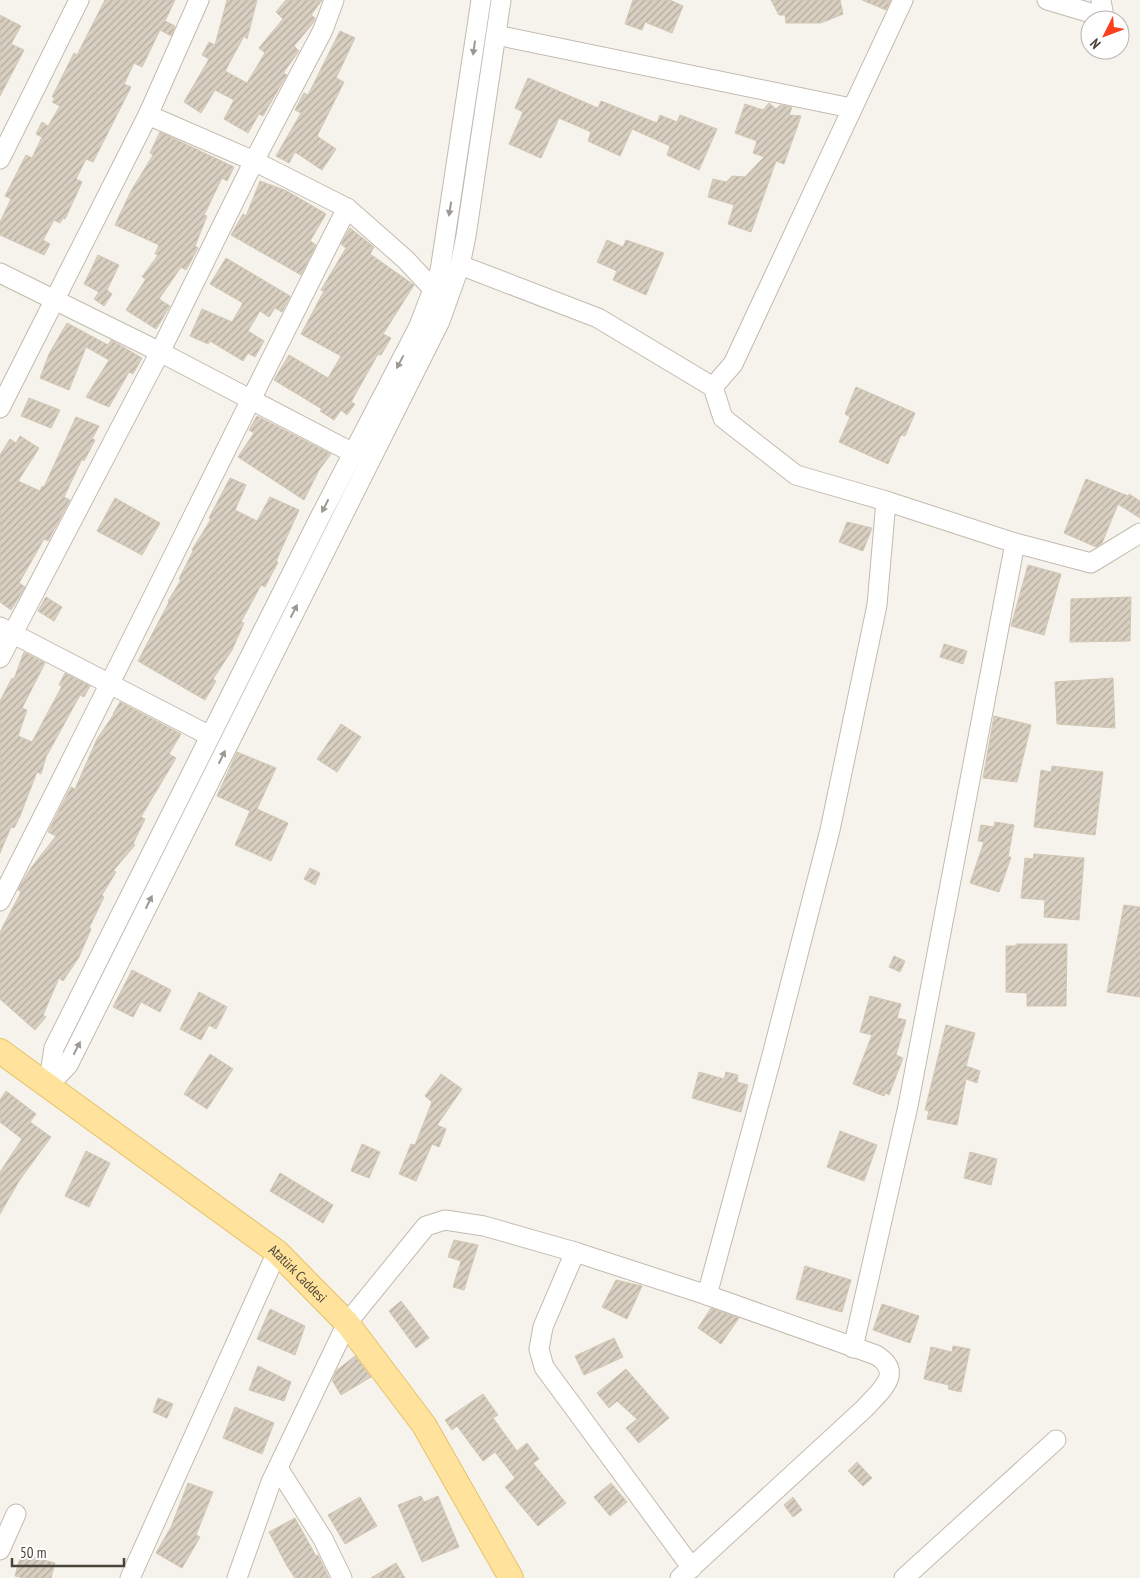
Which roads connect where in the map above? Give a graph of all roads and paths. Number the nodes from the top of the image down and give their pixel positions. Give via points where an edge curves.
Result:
1 (79, 0) edge
2 (199, 0) edge
3 (334, 0) edge
4 (481, 0) edge
5 (501, 0) edge
6 (903, 0) edge
7 (1047, 0) edge
8 (1101, 0) edge
9 (496, 35) junction
10 (851, 108) junction
11 (148, 115) junction
12 (0, 160) edge
13 (254, 161) junction
14 (347, 208) junction
15 (460, 265) junction
16 (0, 273) edge
17 (433, 289) junction
18 (54, 299) junction
19 (160, 352) junction
20 (713, 387) junction
21 (250, 400) junction
22 (0, 408) edge
23 (353, 453) junction
24 (886, 501) junction
25 (1140, 533) edge
26 (1015, 543) junction
27 (6, 630) edge
28 (0, 658) edge
29 (111, 683) junction
30 (210, 736) junction
31 (0, 900) edge
32 (0, 1051) edge
33 (48, 1086) junction
34 (277, 1252) junction
35 (575, 1252) junction
36 (707, 1295) junction
37 (347, 1323) junction
38 (853, 1348) junction
39 (1056, 1440) dead end
40 (278, 1468) junction
41 (16, 1514) dead end
42 (0, 1550) edge
43 (686, 1573) edge
44 (130, 1578) edge
45 (237, 1578) edge
46 (342, 1578) edge
47 (511, 1578) edge
48 (904, 1578) edge

1 - 12 street
2 - 11 street
3 - 13 street via 323,30
4 -> 17 street via 440,271
5 - 9 street
6 - 10 street
7 - 8 street via 1104,17
9 - 10 street
9 - 15 street
10 - 20 street via 733,364
11 - 13 street
11 - 18 street
13 - 14 street
13 - 19 street
14 - 17 street via 406,260
14 - 21 street
15 - 20 street via 598,318
33 -> 15 street via 68,1065 440,321
16 - 18 street
17 -> 23 street via 419,326
18 - 19 street
18 - 22 street
19 - 21 street
19 - 27 street
20 - 24 street via 723,418 796,475
21 - 23 street
21 - 29 street
23 -> 30 street
24 - 26 street
24 - 36 street via 877,605 830,830
25 - 26 street via 1091,563
26 - 38 street via 908,1106
27 - 28 street
27 - 29 street
29 - 30 street
29 - 31 street
30 - 33 street via 54,1048
32 - 33 main road, Atatürk Caddesi
33 - 34 main road, Atatürk Caddesi
34 - 37 main road, Atatürk Caddesi
34 - 44 street
35 - 36 street
35 - 37 street via 484,1226 445,1220 426,1226
35 - 43 street via 543,1327 539,1349 544,1367
36 - 38 street
37 - 40 street
37 - 47 main road, Atatürk Caddesi via 424,1425
38 - 43 street via 885,1361 890,1368 890,1376 884,1386 858,1414
39 - 48 street
40 - 45 street
40 - 46 street via 323,1539
41 - 42 street

